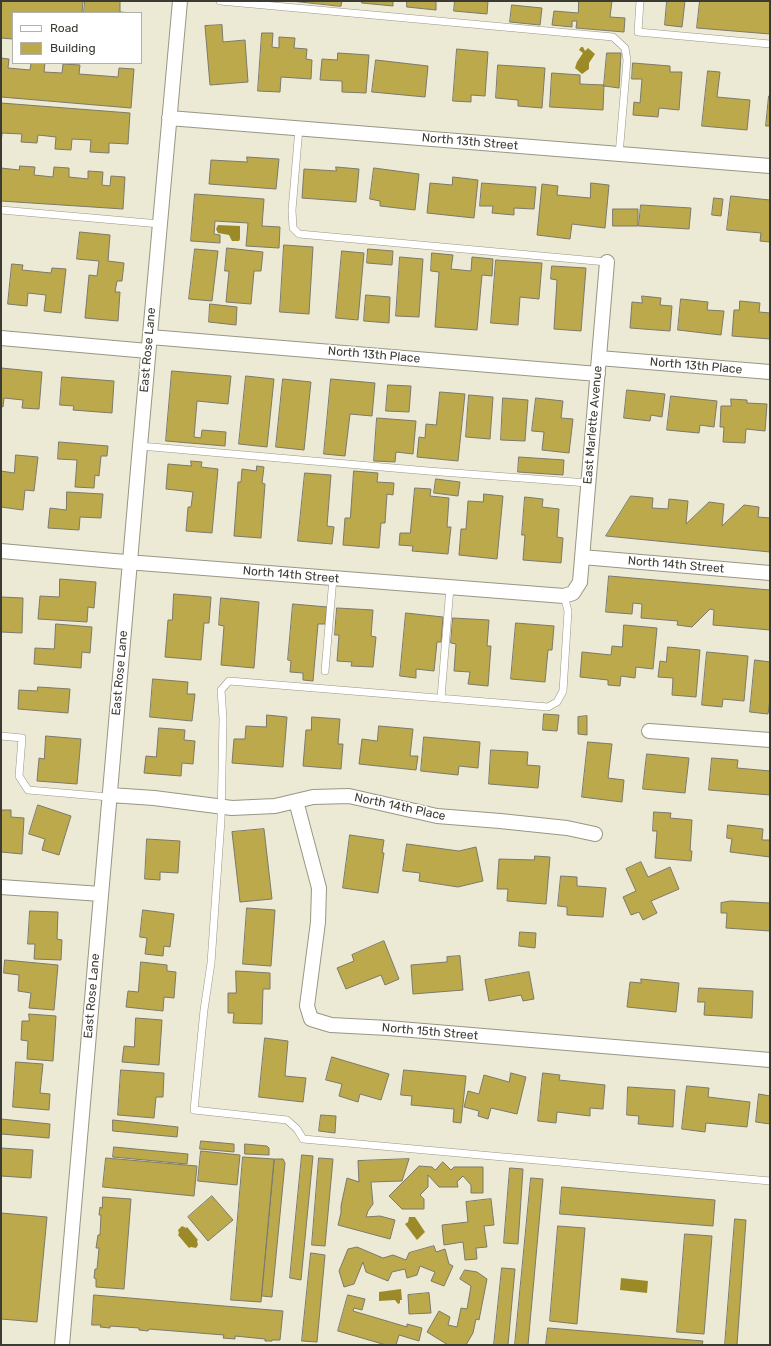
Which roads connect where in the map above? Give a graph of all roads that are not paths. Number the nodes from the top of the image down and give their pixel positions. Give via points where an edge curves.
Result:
1 (180, 1) edge
2 (220, 1) edge
3 (640, 1) edge
4 (770, 44) edge
5 (169, 118) junction
6 (299, 128) junction
7 (619, 155) junction
8 (770, 166) edge
9 (1, 210) edge
10 (160, 224) junction
11 (607, 262) joint
12 (150, 337) junction
13 (1, 338) edge
14 (148, 351) junction
15 (599, 358) junction
16 (770, 372) edge
17 (598, 374) junction
18 (140, 446) junction
19 (588, 483) junction
20 (1, 551) edge
21 (582, 557) junction
22 (130, 562) junction
23 (770, 573) edge
24 (333, 578) junction
25 (450, 587) junction
26 (564, 596) junction
27 (325, 671) dead end
28 (441, 698) junction
29 (649, 731) dead end
30 (1, 736) edge
31 (770, 740) edge
32 (110, 796) junction
33 (296, 801) junction
34 (221, 807) junction
35 (595, 834) dead end
36 (1, 887) edge
37 (101, 894) junction
38 (770, 1060) edge
39 (770, 1181) edge
40 (62, 1345) edge

1 - 5 street, East Rose Lane
2 - 7 lane via 613,37 625,48 627,60
3 - 4 lane via 638,32
5 - 6 street, North 13th Street
5 - 10 street, East Rose Lane
6 - 7 street, North 13th Street
6 - 11 lane via 292,210 293,228 299,234
7 - 8 street, North 13th Street
9 - 10 lane
10 - 12 street, East Rose Lane
11 - 15 street, East Marlette Avenue
12 - 14 street, East Rose Lane
12 - 17 street, North 13th Place
13 - 14 street
14 - 18 street, East Rose Lane
15 - 16 street, North 13th Place
15 - 17 street, East Marlette Avenue
17 - 19 street, East Marlette Avenue
18 - 19 lane
18 - 22 street, East Rose Lane
19 - 21 street, East Marlette Avenue
20 - 22 street, North 14th Street
21 - 23 street, North 14th Street
21 - 26 street, East Marlette Avenue via 580,582 573,593
22 - 24 street, North 14th Street
22 - 32 street, East Rose Lane
24 - 25 street, North 14th Street
24 - 27 lane
25 - 26 street, North 14th Street
25 - 28 lane
26 - 28 lane via 568,611 563,691 557,702 548,707
28 - 34 lane via 229,681 220,690 223,719
29 - 31 street
30 - 32 lane via 22,738 19,776 28,790
32 - 34 street, North 14th Place via 154,798
32 - 37 street, East Rose Lane
33 - 34 street, North 14th Place via 275,806
33 - 35 street, North 14th Place via 313,797 349,796 437,816 568,828
33 - 38 street, North 15th Street via 319,888 318,922 307,1006 312,1019 331,1025
34 - 39 lane via 211,963 194,1110 287,1120 298,1129 303,1139
36 - 37 street
37 - 40 street, East Rose Lane

